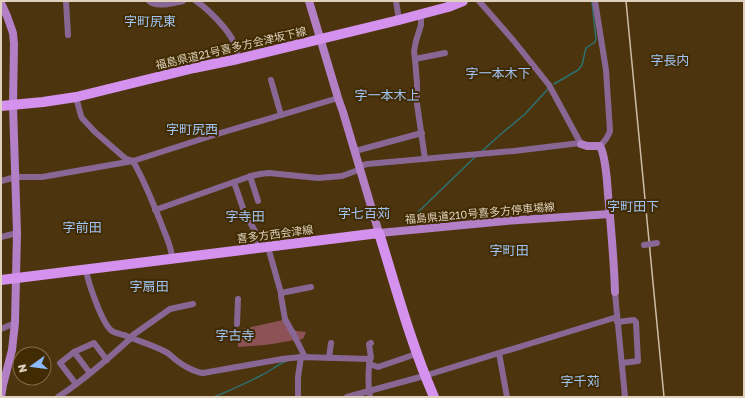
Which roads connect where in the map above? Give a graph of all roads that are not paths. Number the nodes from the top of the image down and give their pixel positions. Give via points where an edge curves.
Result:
1 (66, 1) edge
2 (148, 1) edge
3 (183, 1) edge
4 (196, 1) edge
5 (309, 1) edge
6 (396, 1) edge
7 (463, 1) edge
8 (479, 1) edge
9 (595, 1) edge
10 (1, 3) edge
11 (420, 14) junction
12 (398, 20) junction
13 (68, 35) dead end
14 (320, 39) junction
15 (445, 53) dead end
16 (238, 59) junction
17 (415, 59) junction
18 (271, 80) dead end
19 (76, 96) junction
20 (338, 98) junction
21 (13, 105) junction
22 (1, 106) edge
23 (281, 115) junction
24 (422, 133) junction
25 (581, 144) junction
26 (602, 144) junction
27 (355, 151) junction
28 (425, 159) junction
29 (133, 161) junction
30 (360, 168) junction
31 (250, 176) junction
32 (16, 177) junction
33 (1, 181) edge
34 (234, 182) junction
35 (258, 201) dead end
36 (155, 210) junction
37 (610, 214) junction
38 (17, 233) junction
39 (380, 233) junction
40 (1, 237) edge
41 (657, 243) dead end
42 (644, 245) dead end
43 (263, 247) junction
44 (172, 259) junction
45 (86, 270) junction
46 (16, 278) junction
47 (1, 280) edge
48 (311, 287) dead end
49 (615, 292) joint
50 (282, 293) junction
51 (238, 299) dead end
52 (193, 304) dead end
53 (617, 320) junction
54 (15, 323) junction
55 (237, 324) dead end
56 (1, 329) edge
57 (131, 338) junction
58 (331, 343) dead end
59 (372, 343) dead end
60 (74, 352) junction
61 (499, 353) junction
62 (416, 354) junction
63 (302, 356) junction
64 (329, 358) junction
65 (107, 360) junction
66 (369, 362) junction
67 (622, 363) junction
68 (90, 373) junction
69 (424, 376) junction
70 (76, 384) junction
71 (370, 394) edge
72 (1, 397) edge
73 (58, 397) edge
74 (298, 397) edge
75 (348, 397) edge
76 (434, 397) edge
77 (506, 397) edge
78 (624, 397) edge

1 - 13 street
2 - 3 street via 157,5
4 - 16 street via 224,27 234,42
5 - 14 street
6 - 12 street
7 - 11 main road, 福島県道21号喜多方会津坂下線
8 - 25 street via 549,85
9 - 26 street via 606,70 610,131
10 - 21 street via 13,33
11 - 12 main road, 福島県道21号喜多方会津坂下線
11 - 17 street via 421,25 414,51
12 - 14 main road, 福島県道21号喜多方会津坂下線
14 - 16 main road, 福島県道21号喜多方会津坂下線
14 - 20 street
15 - 17 street
16 - 19 main road, 福島県道21号喜多方会津坂下線
17 - 24 street via 417,104
18 - 23 street
19 - 21 main road, 福島県道21号喜多方会津坂下線
19 - 29 street via 82,118 126,159
20 - 23 street
20 - 27 street
21 - 22 main road, 福島県道21号喜多方会津坂下線
21 - 32 street
23 - 29 street
24 - 27 street
24 - 28 street
25 - 26 street
25 - 28 street
26 - 37 street
27 - 30 street
28 - 30 street via 367,164
29 - 32 street via 42,177
29 - 36 street
30 - 31 street via 342,176 269,173
30 - 39 street
31 - 34 street
31 - 35 street
32 - 33 street
32 - 38 street
34 - 36 street
34 - 43 street via 246,217
36 - 44 street via 169,244
37 - 39 street, 福島県道210号喜多方停車場線 via 506,220
37 - 49 street
38 - 40 street
38 - 46 street
39 - 43 main road, 喜多方西会津線
39 - 62 main road
41 - 42 street, bridge
43 - 44 main road, 喜多方西会津線
43 - 50 street
44 - 45 main road, 喜多方西会津線
45 - 46 main road, 喜多方西会津線
45 - 57 street via 104,322 112,331
46 - 47 main road, 喜多方西会津線
46 - 54 street
48 - 50 street
49 - 53 street
50 - 63 street via 285,320
51 - 55 street
52 - 57 street via 170,309
53 - 61 street via 611,318
53 - 67 street
53 - 67 street via 636,322 638,361
54 - 56 street
54 - 72 street via 12,350
57 - 63 street via 169,353 199,373
57 - 65 street
58 - 64 street
59 - 66 street via 369,344
60 - 65 street via 94,343
60 - 68 street
60 - 70 street via 60,363
61 - 69 street
61 - 77 street
62 - 66 street via 378,367
62 - 69 main road
63 - 64 street
63 - 74 street
64 - 66 street
65 - 68 street
66 - 71 street
67 - 78 street
68 - 70 street
69 - 71 street
69 - 76 main road
70 - 73 street
71 - 75 street

